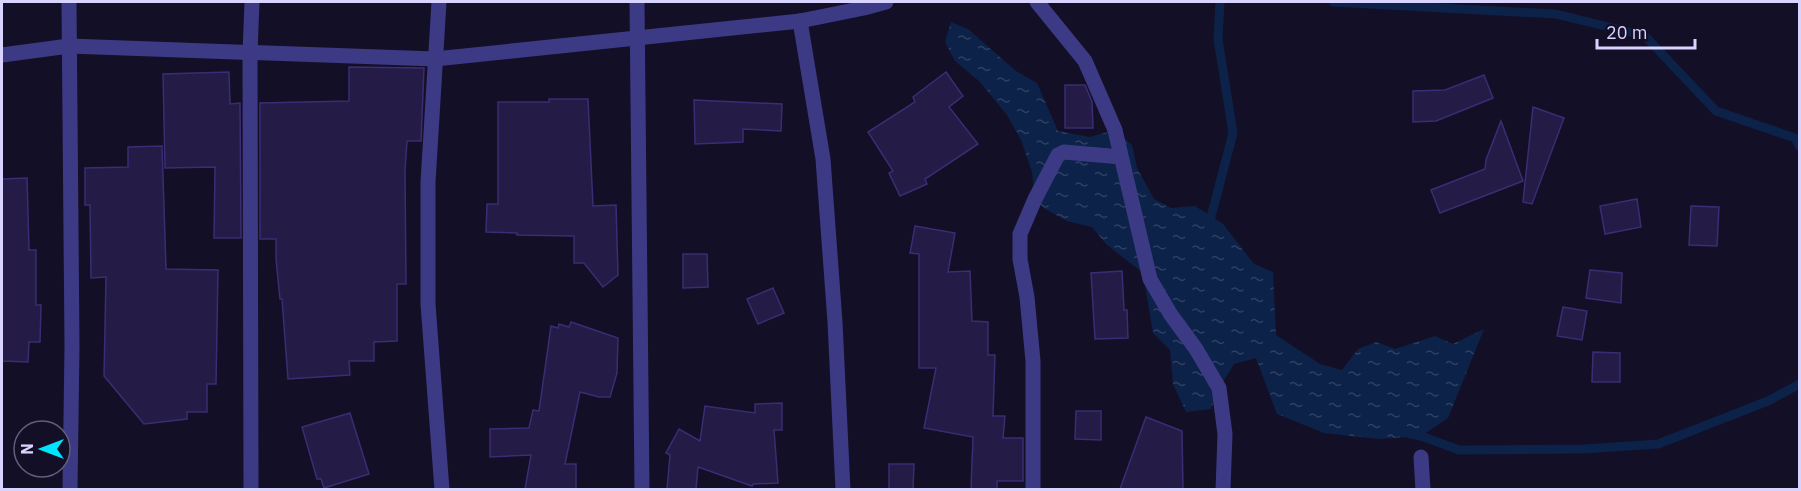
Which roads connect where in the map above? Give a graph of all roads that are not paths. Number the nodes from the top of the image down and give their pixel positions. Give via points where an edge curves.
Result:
1 (69, 2) edge
2 (252, 2) edge
3 (439, 2) edge
4 (637, 2) edge
5 (886, 2) edge
6 (1037, 2) edge
7 (800, 21) junction
8 (638, 38) junction
9 (69, 46) junction
10 (250, 52) junction
11 (2, 55) edge
12 (435, 59) junction
13 (1122, 157) junction
14 (1421, 457) dead end
15 (70, 489) edge
16 (251, 489) edge
17 (442, 489) edge
18 (642, 489) edge
19 (843, 489) edge
20 (1033, 489) edge
21 (1223, 489) edge
22 (1423, 489) edge

1 - 9 street
2 - 10 street
3 - 12 street
4 - 8 street
5 - 7 street
6 - 13 street via 1084,61 1115,130
7 - 8 street
7 - 19 street via 823,159 836,322
8 - 12 street
8 - 18 street
9 - 10 street
9 - 11 street
9 - 15 street
10 - 12 street
10 - 16 street
12 - 17 street via 428,182 428,304
13 - 20 street via 1064,152 1058,155 1020,234 1033,361
13 - 21 street via 1150,279 1220,388 1225,434
14 - 22 street

